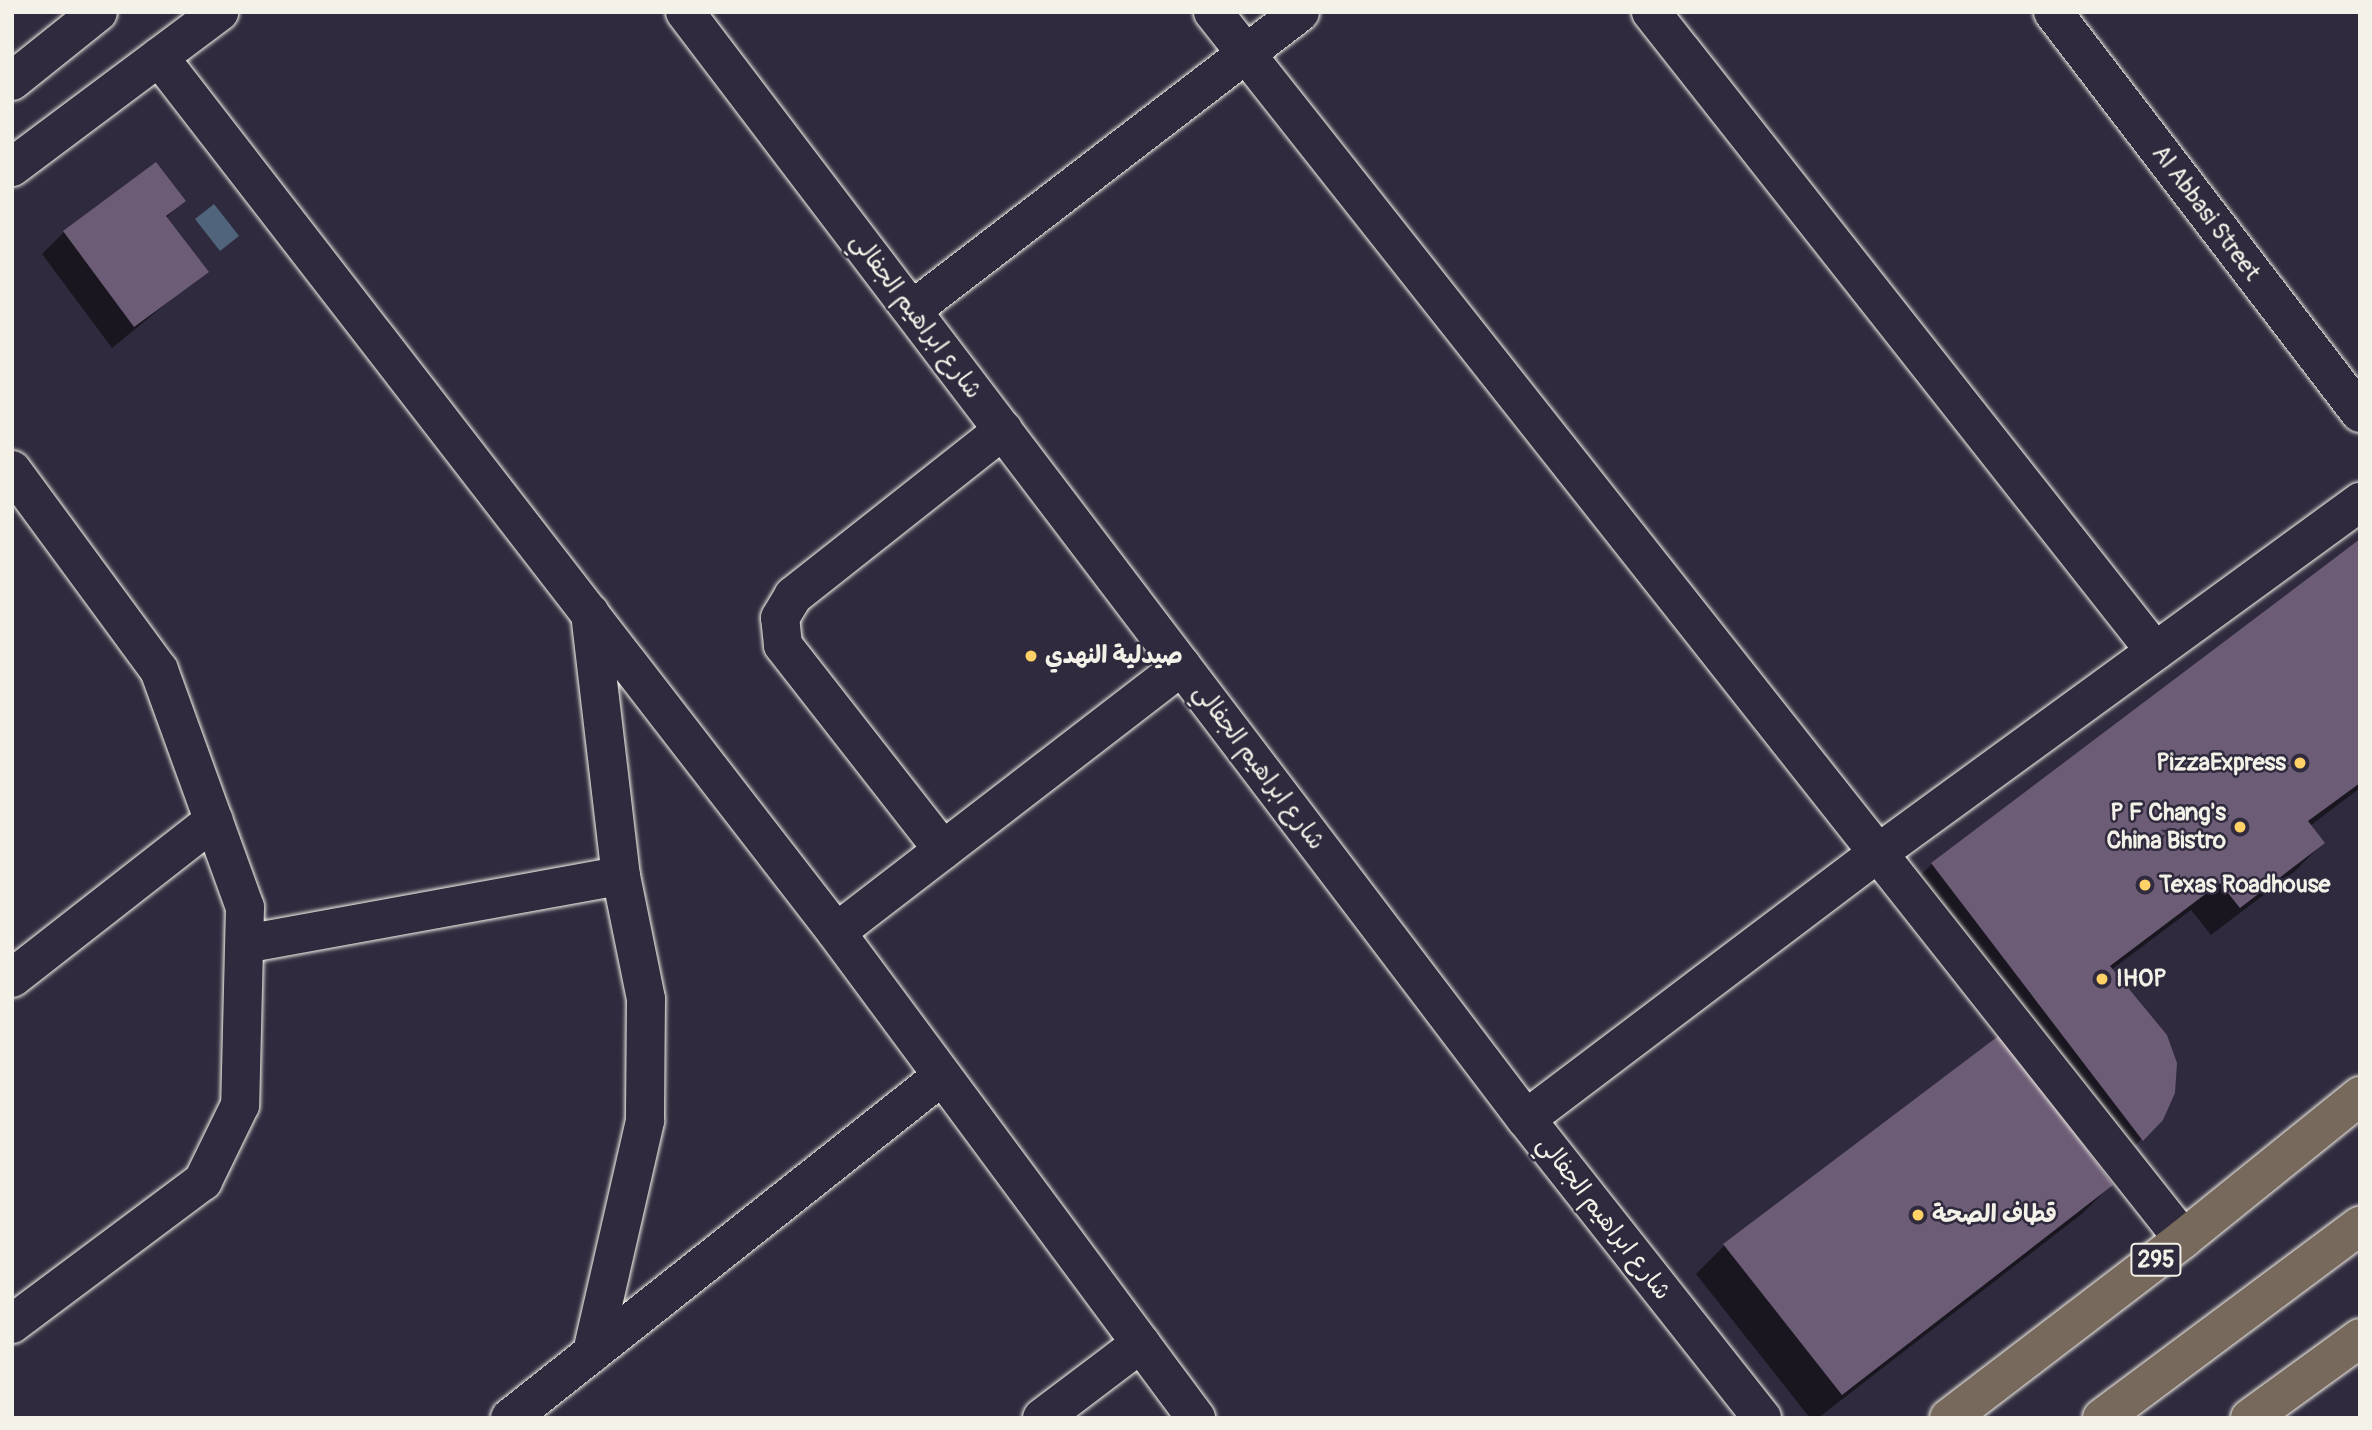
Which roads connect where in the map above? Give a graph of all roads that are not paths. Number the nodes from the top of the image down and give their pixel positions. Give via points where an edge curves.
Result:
1 (98, 12) edge
2 (219, 12) edge
3 (685, 12) edge
4 (1213, 12) edge
5 (1300, 12) edge
6 (1651, 12) edge
7 (2053, 12) edge
8 (1245, 54) junction
9 (159, 57) junction
10 (12, 81) edge
11 (12, 167) edge
12 (912, 310) junction
13 (2360, 413) edge
14 (1003, 430) junction
15 (20, 495) edge
16 (2360, 502) edge
17 (590, 613) junction
18 (2155, 651) junction
19 (1182, 666) junction
20 (214, 820) junction
21 (943, 850) junction
22 (1877, 854) junction
23 (621, 876) junction
24 (836, 932) junction
25 (245, 944) junction
26 (12, 978) edge
27 (942, 1076) junction
28 (2360, 1096) edge
29 (1526, 1119) junction
30 (2360, 1226) edge
31 (2183, 1239) junction
32 (2360, 1316) edge
33 (12, 1324) edge
34 (2360, 1338) edge
35 (1141, 1343) junction
36 (592, 1353) junction
37 (2319, 1367) junction
38 (510, 1418) edge
39 (1042, 1418) edge
40 (1196, 1418) edge
41 (1762, 1418) edge
42 (1949, 1418) edge
43 (2102, 1418) edge
44 (2250, 1418) edge

1 - 10 street
2 - 9 street
3 - 12 street, شارع ابراهيم الجفالي
4 - 8 street
5 - 8 street
6 - 18 street
7 - 13 street, Al Abbasi Street
8 - 12 street
8 - 22 street
9 - 11 street
9 - 17 street
12 - 14 street, شارع ابراهيم الجفالي
14 - 19 street, شارع ابراهيم الجفالي
14 - 21 street via 793,596 780,618 783,645
15 - 20 street via 159,670
16 - 18 street
17 - 23 street
17 - 24 street
18 - 22 street
19 - 21 street
19 - 29 street, شارع ابراهيم الجفالي
20 - 25 street via 246,907
20 - 26 street
21 - 24 street
22 - 29 street
22 - 31 street
23 - 25 street
23 - 36 street via 646,999 645,1121
24 - 27 street
25 - 33 street via 240,1105 203,1181
27 - 35 street
27 - 36 street
28 - 31 main road, 295
29 - 41 street, شارع ابراهيم الجفالي
30 - 43 main road
31 - 42 main road, 295
32 - 37 main road
34 - 37 main road
35 - 39 street
35 - 40 street
36 - 38 street
37 - 44 main road

